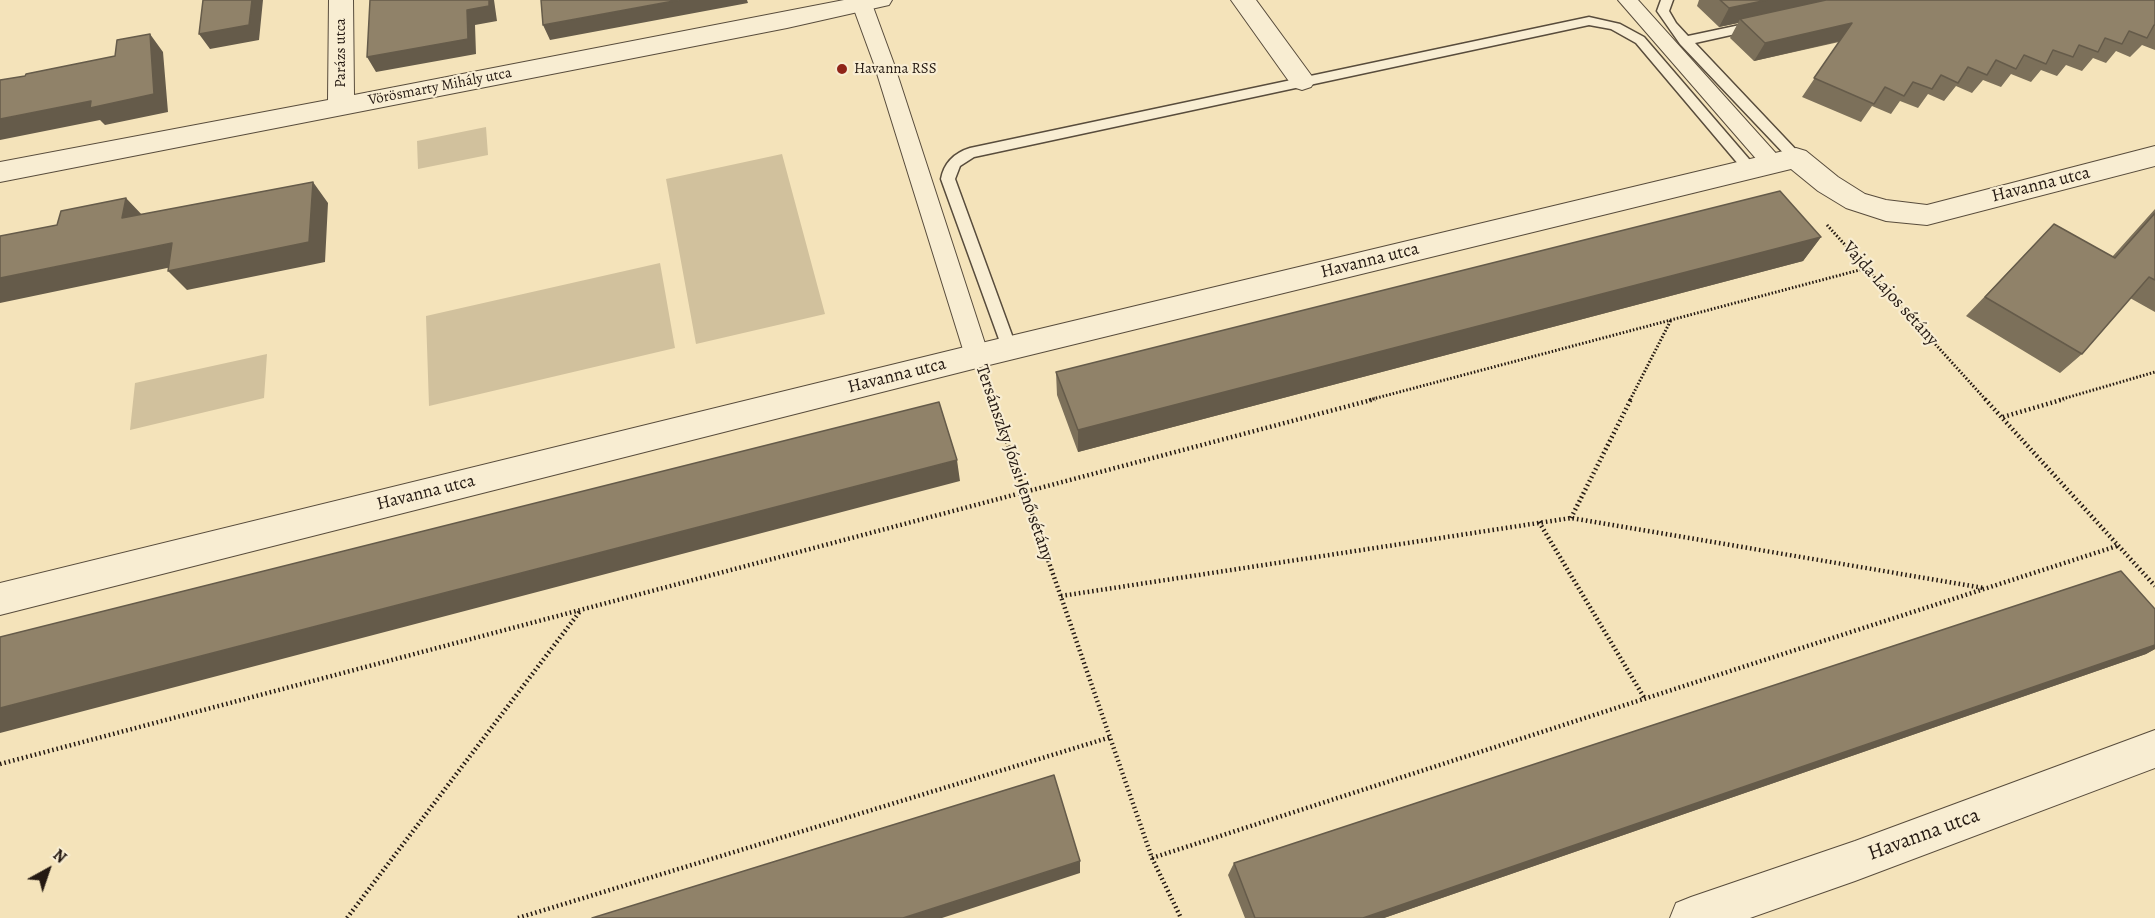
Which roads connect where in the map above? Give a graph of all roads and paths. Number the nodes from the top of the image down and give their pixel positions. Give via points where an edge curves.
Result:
1 (340, 0) edge
2 (1243, 0) edge
3 (1628, 0) edge
4 (1666, 0) edge
5 (871, 2) edge
6 (784, 10) edge
7 (1766, 23) edge
8 (1684, 41) junction
9 (1302, 81) junction
10 (341, 106) junction
11 (2155, 156) edge
12 (1773, 163) junction
13 (0, 172) edge
14 (1820, 217) dead end
15 (1867, 268) junction
16 (1671, 320) junction
17 (1009, 349) junction
18 (977, 356) junction
19 (2155, 372) edge
20 (2003, 417) junction
21 (1024, 492) junction
22 (1571, 518) junction
23 (1539, 522) junction
24 (2117, 546) junction
25 (2155, 586) edge
26 (1985, 588) junction
27 (1061, 596) junction
28 (0, 599) edge
29 (581, 609) junction
30 (1645, 699) junction
31 (1111, 737) junction
32 (2155, 749) edge
33 (0, 764) edge
34 (1152, 858) junction
35 (347, 918) edge
36 (518, 918) edge
37 (1181, 918) edge
38 (1691, 918) edge

1 - 10 street, Parázs utca
2 - 9 street
3 - 12 street
4 - 8 lane via 1666,18
5 - 6 street, Vörösmarty Mihály utca
5 - 18 street, Tersánszky Józsi Jenő sétány via 884,64
6 - 10 street, Vörösmarty Mihály utca
7 - 8 lane
8 - 12 lane
9 - 12 lane via 1581,21 1611,24 1640,40
9 - 17 lane via 970,153 956,160 948,179
10 - 13 street, Vörösmarty Mihály utca
11 - 12 street, Havanna utca via 1927,214 1897,213 1852,201
12 - 17 street, Havanna utca
14 - 15 path, Vajda Lajos sétány
15 - 16 path
15 - 20 path, Vajda Lajos sétány
16 - 21 path
16 - 22 path
17 - 18 street, Havanna utca
18 - 21 path, Tersánszky Józsi Jenő sétány
18 - 28 street, Havanna utca
19 - 20 path
20 - 24 path, Vajda Lajos sétány
21 - 27 path, Tersánszky Józsi Jenő sétány
21 - 29 path
22 - 23 path
22 - 26 path
23 - 27 path
23 - 30 path
24 - 25 path, Vajda Lajos sétány
24 - 26 path
26 - 30 path
27 - 31 path, Tersánszky Józsi Jenő sétány
29 - 33 path
29 - 35 path
30 - 34 path
31 - 34 path, Tersánszky Józsi Jenő sétány
31 - 36 path
32 - 38 street, Havanna utca
34 - 37 path, Tersánszky Józsi Jenő sétány

